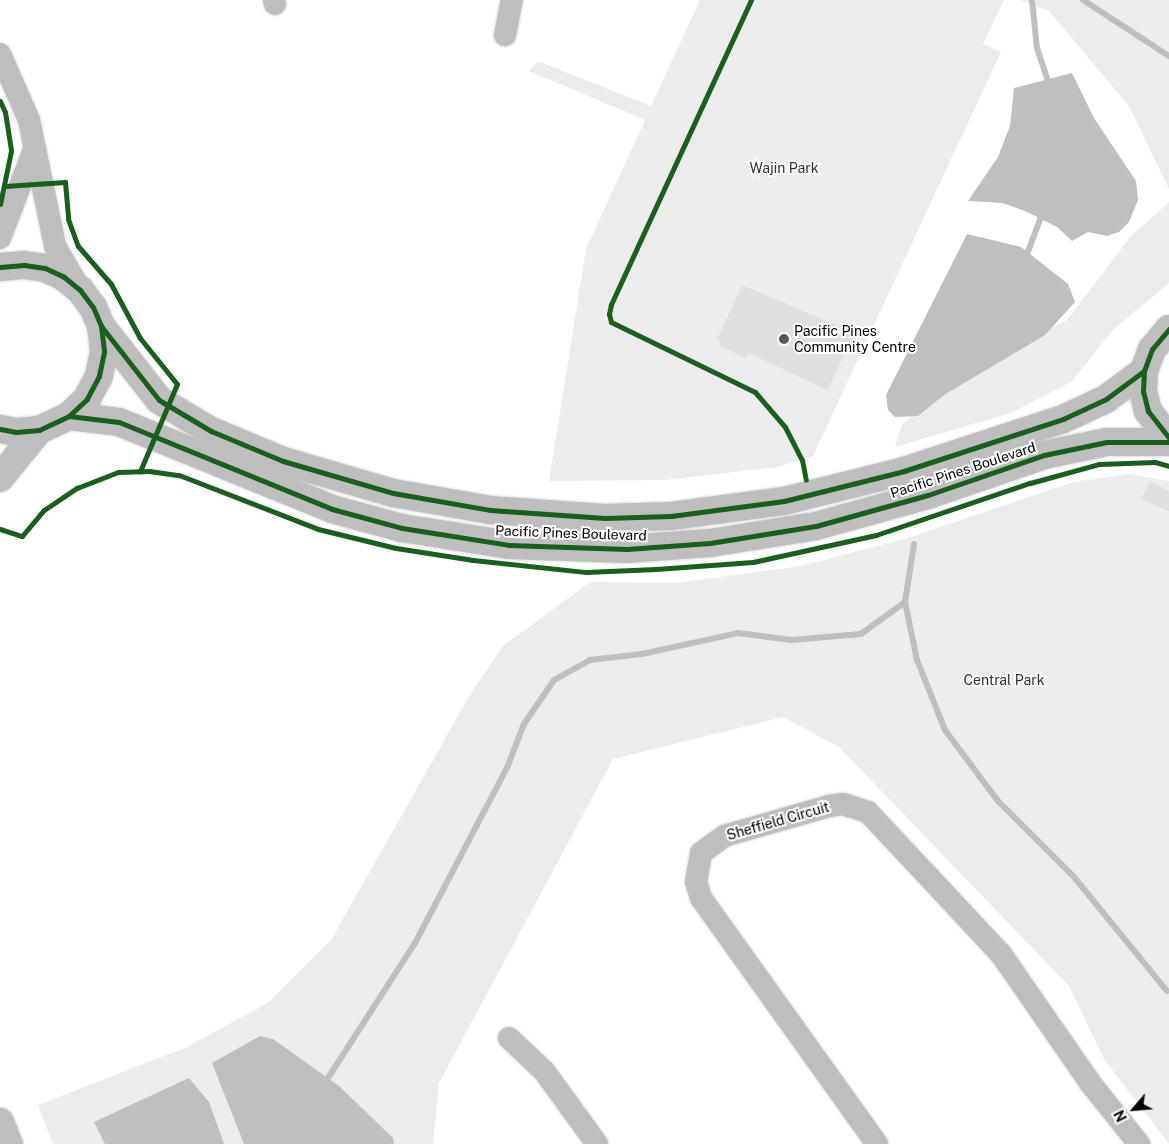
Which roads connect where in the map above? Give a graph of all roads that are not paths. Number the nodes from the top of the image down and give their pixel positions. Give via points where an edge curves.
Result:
1 (512, 0) edge
2 (505, 35) dead end
3 (0, 54) edge
4 (34, 150) junction
5 (0, 238) edge
6 (0, 267) edge
7 (80, 290) junction
8 (101, 326) junction
9 (1169, 329) edge
10 (1144, 371) junction
11 (69, 416) junction
12 (0, 429) edge
13 (39, 430) junction
14 (1169, 438) edge
15 (1169, 442) edge
16 (0, 478) edge
17 (509, 1038) dead end
18 (0, 1123) edge
19 (10, 1144) edge
20 (597, 1144) edge
21 (877, 1144) edge
22 (1139, 1144) edge

1 - 2 street
3 - 4 street via 29,120
4 - 5 street
4 - 7 street via 55,246
6 - 7 main road via 24,264 45,268
7 - 8 main road, Pacific Pines Boulevard
8 - 10 main road, Pacific Pines Boulevard via 159,400 210,431 283,461 393,493 490,510 605,518 671,516 784,501 857,484 1063,419 1106,399
8 - 11 main road via 104,352 99,376 87,398
9 - 10 main road via 1152,349
10 - 14 main road via 1143,391 1148,411
11 - 13 main road
11 - 15 main road, Pacific Pines Boulevard via 119,422 332,509 402,528 509,545 627,549 710,543 816,526 928,495 1044,454 1107,442
12 - 13 main road via 16,432
13 - 16 main road
17 - 20 street via 544,1071
18 - 19 main road
21 - 22 street, Sheffield Circuit via 701,898 696,882 701,853 724,836 828,806 843,804 868,812 1001,954 1092,1084

